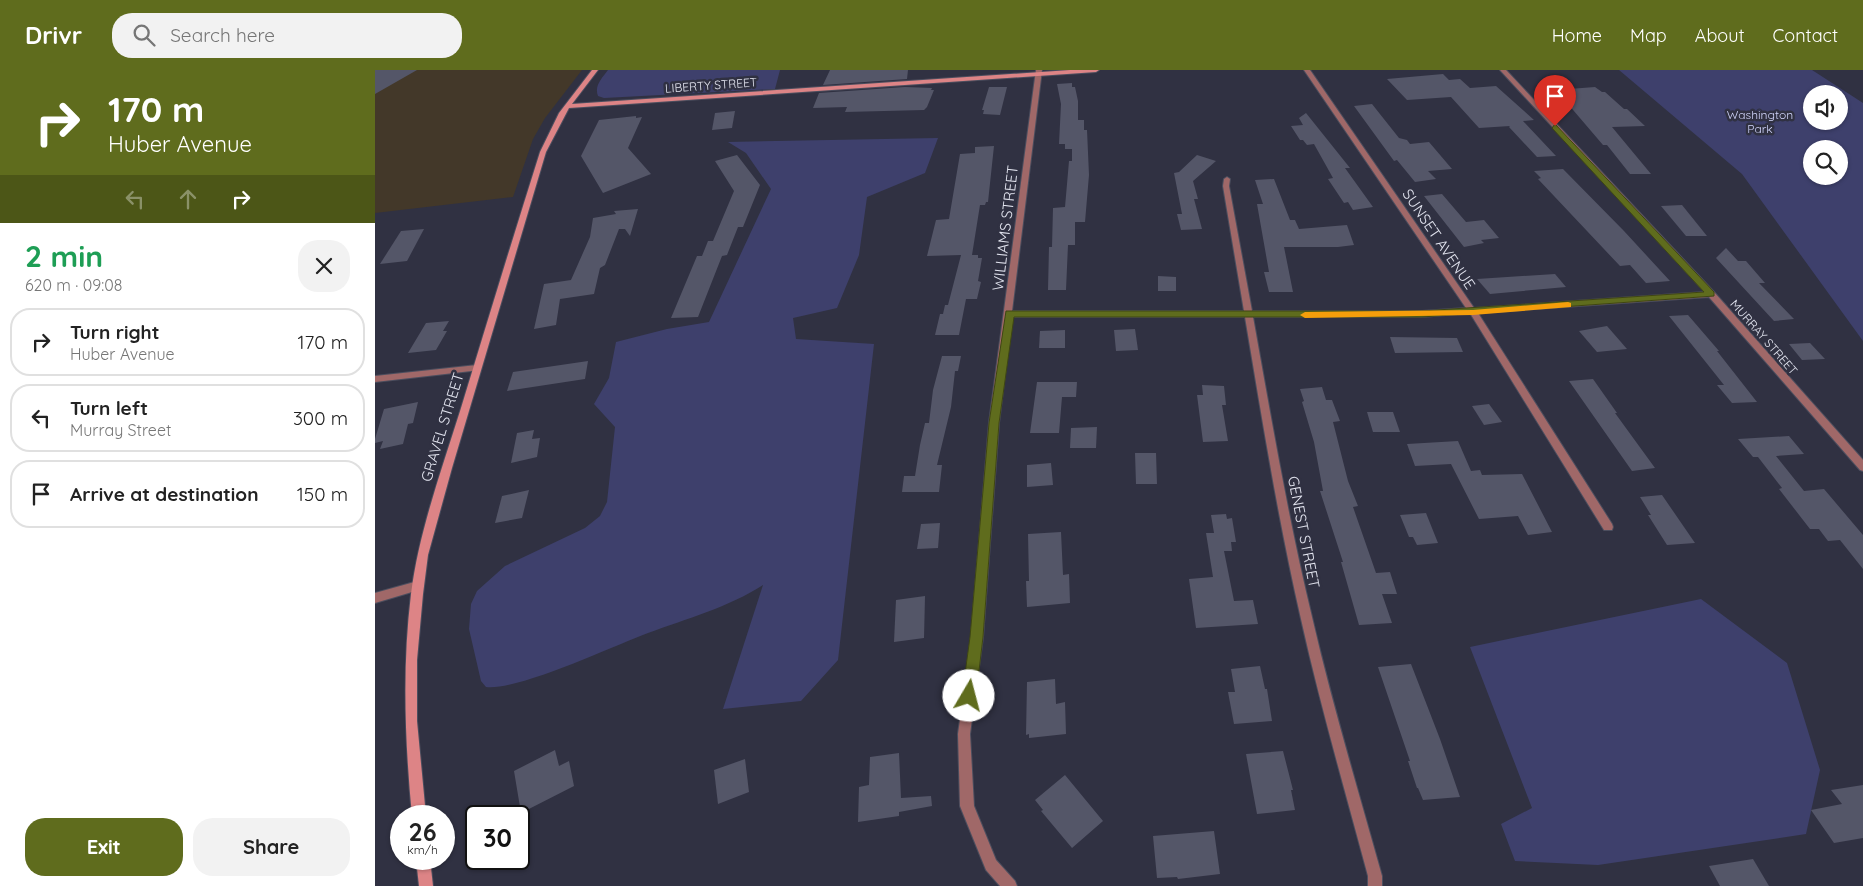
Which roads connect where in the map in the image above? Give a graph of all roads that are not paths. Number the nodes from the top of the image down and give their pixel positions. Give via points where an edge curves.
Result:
1 (595, 70) edge
2 (1096, 70) edge
3 (1307, 70) edge
4 (1503, 70) edge
5 (1038, 72) edge
6 (567, 106) junction
7 (1227, 179) dead end
8 (1711, 294) junction
9 (1473, 312) junction
10 (1009, 314) junction
11 (1251, 315) junction
12 (477, 368) junction
13 (375, 379) edge
14 (1863, 467) edge
15 (1608, 527) dead end
16 (418, 586) junction
17 (375, 598) edge
18 (418, 805) edge
19 (424, 870) edge
20 (426, 886) edge
21 (1010, 886) edge
22 (1375, 886) edge

1 - 6 street, GRAVEL STREET
2 - 5 street, LIBERTY STREET
3 - 9 street, SUNSET AVENUE
4 - 8 street, MURRAY STREET
5 - 6 street, LIBERTY STREET
5 - 10 street, WILLIAMS STREET
6 - 12 street, GRAVEL STREET via 543,152
7 - 11 street, GENEST STREET
8 - 9 street
8 - 14 street, MURRAY STREET
9 - 11 street via 1367,316
9 - 15 street, SUNSET AVENUE
10 - 11 street
10 - 21 street, WILLIAMS STREET via 994,423 977,637 964,734 967,806 991,865
11 - 22 street, GENEST STREET via 1272,447 1306,618
12 - 13 street
12 - 16 street, GRAVEL STREET via 429,529
16 - 17 street
16 - 18 street, GRAVEL STREET via 411,688
19 - 20 street

